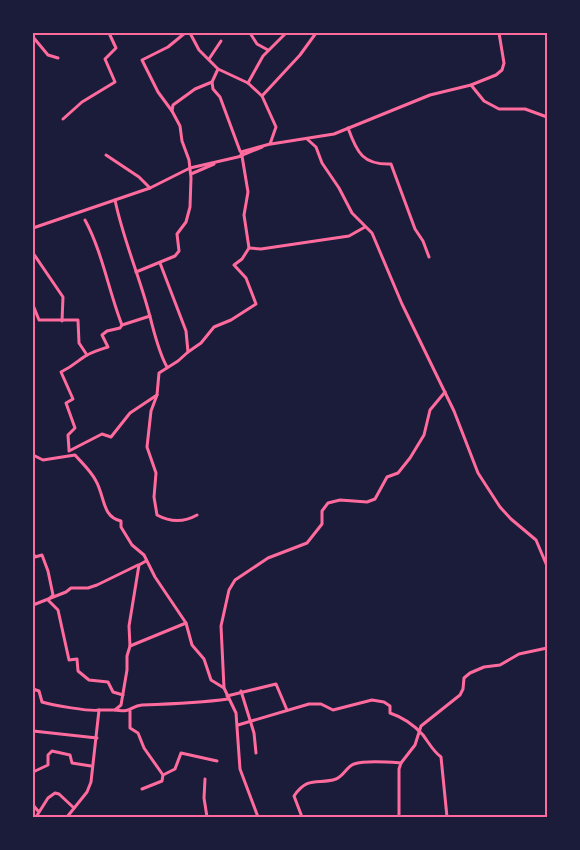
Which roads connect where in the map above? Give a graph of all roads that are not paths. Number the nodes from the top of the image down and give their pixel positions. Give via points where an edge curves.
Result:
1 (110, 33) edge
2 (185, 33) edge
3 (190, 33) edge
4 (250, 33) edge
5 (285, 33) edge
6 (316, 33) edge
7 (500, 33) edge
8 (33, 37) edge
9 (221, 41) dead end
10 (268, 50) junction
11 (58, 58) dead end
12 (208, 59) junction
13 (218, 69) junction
14 (212, 82) junction
15 (248, 83) junction
16 (471, 85) junction
17 (262, 96) junction
18 (172, 111) junction
19 (547, 117) edge
20 (63, 119) dead end
21 (348, 128) junction
22 (307, 140) junction
23 (270, 144) junction
24 (242, 154) junction
25 (106, 155) dead end
26 (190, 168) junction
27 (191, 174) junction
28 (150, 188) junction
29 (115, 200) junction
30 (85, 220) dead end
31 (365, 227) junction
32 (33, 228) edge
33 (249, 248) junction
34 (33, 254) edge
35 (429, 257) dead end
36 (160, 263) junction
37 (136, 272) junction
38 (33, 305) edge
39 (150, 315) junction
40 (62, 321) junction
41 (122, 325) junction
42 (188, 352) junction
43 (87, 355) junction
44 (167, 368) junction
45 (445, 392) junction
46 (157, 395) junction
47 (69, 453) junction
48 (33, 455) edge
49 (197, 515) dead end
50 (33, 553) edge
51 (146, 560) junction
52 (139, 565) junction
53 (547, 566) edge
54 (48, 600) junction
55 (33, 605) edge
56 (186, 623) junction
57 (130, 646) junction
58 (547, 648) edge
59 (224, 688) junction
60 (33, 689) edge
61 (241, 692) junction
62 (123, 694) junction
63 (228, 697) junction
64 (99, 710) junction
65 (115, 710) junction
66 (286, 710) junction
67 (130, 711) junction
68 (251, 722) junction
69 (238, 725) junction
70 (418, 730) junction
71 (33, 731) edge
72 (97, 738) junction
73 (256, 753) dead end
74 (217, 761) dead end
75 (401, 763) junction
76 (91, 766) junction
77 (33, 772) edge
78 (163, 775) junction
79 (206, 779) dead end
80 (142, 789) dead end
81 (33, 805) edge
82 (74, 808) junction
83 (38, 811) junction
84 (36, 817) edge
85 (67, 817) edge
86 (207, 817) edge
87 (258, 817) edge
88 (302, 817) edge
89 (399, 817) edge
90 (447, 817) edge

1 - 20 street via 116,48 105,59 116,82 82,102
2 - 18 street via 142,60
3 - 12 street
4 - 10 street via 257,44
5 - 10 street
6 - 17 street
7 - 16 street via 502,70
8 - 11 street via 48,55
9 - 12 street
10 - 15 street
12 - 13 street
13 - 14 street
13 - 15 street
14 - 18 street via 195,89 173,105
14 - 24 street
15 - 17 street
16 - 19 street via 484,101 499,109 525,109
16 - 21 street via 430,95
17 - 23 street via 276,127
18 - 26 street via 180,126
21 - 22 street
21 - 35 street via 367,161 391,164
22 - 23 street
22 - 31 street via 316,147 352,213
23 - 24 street
24 - 26 street
24 - 27 street
24 - 33 street via 248,192 244,215
25 - 28 street
26 - 27 street
26 - 28 street
27 - 36 street via 190,207 177,234 178,251
28 - 29 street
29 - 32 street
29 - 37 street
30 - 41 street
31 - 33 street via 350,236
31 - 45 street via 372,233
33 - 42 street via 234,265 246,278 256,304 214,327
34 - 40 street via 63,297
36 - 37 street
36 - 42 street via 186,331
37 - 39 street
38 - 40 street via 39,320
39 - 41 street
39 - 44 street
40 - 43 street via 78,320 79,343
41 - 43 street via 102,335 108,347
42 - 44 street
43 - 47 street via 61,372 73,399 66,403 75,428 68,435
44 - 46 street via 159,373
45 - 53 street via 478,473 500,507 536,540
45 - 59 street via 430,410 424,435 410,458 398,473 387,477 375,499 328,503 322,511 322,524 307,543 268,558 235,580 221,626
46 - 47 street via 130,413 111,437 102,434
46 - 49 street via 147,447 156,473 157,514 172,521
47 - 48 street via 60,459 43,460
47 - 51 street via 91,473 108,513 121,521 132,545
50 - 54 street via 35,557 42,555 48,571 53,595
51 - 52 street
51 - 56 street
52 - 54 street via 98,585 71,588
52 - 57 street via 129,626
54 - 55 street
54 - 62 street via 58,610 69,660 77,659 78,671 89,680 108,682 113,692
56 - 57 street
56 - 59 street via 192,645 204,659 211,680
57 - 62 street
58 - 70 street via 470,673 464,678 460,696
59 - 63 street
60 - 64 street via 39,692 42,702
61 - 63 street
61 - 66 street via 276,684
61 - 68 street
62 - 65 street via 121,705
63 - 67 street via 190,704 140,705
63 - 69 street
64 - 65 street
64 - 72 street
65 - 67 street
66 - 68 street
66 - 70 street via 317,704 333,710 377,701 390,706 390,713
67 - 78 street via 130,728 138,733
68 - 69 street
68 - 73 street
69 - 87 street via 240,769
70 - 75 street via 414,745
70 - 90 street via 441,757
71 - 72 street
72 - 76 street
74 - 78 street via 181,753 175,769
75 - 88 street via 355,764 339,777 303,786 294,796
75 - 89 street
76 - 77 street via 72,763 70,755 52,751 48,754 48,765
76 - 82 street via 87,792
78 - 80 street via 162,781
79 - 86 street
81 - 83 street
82 - 83 street via 55,793
82 - 85 street
83 - 84 street

